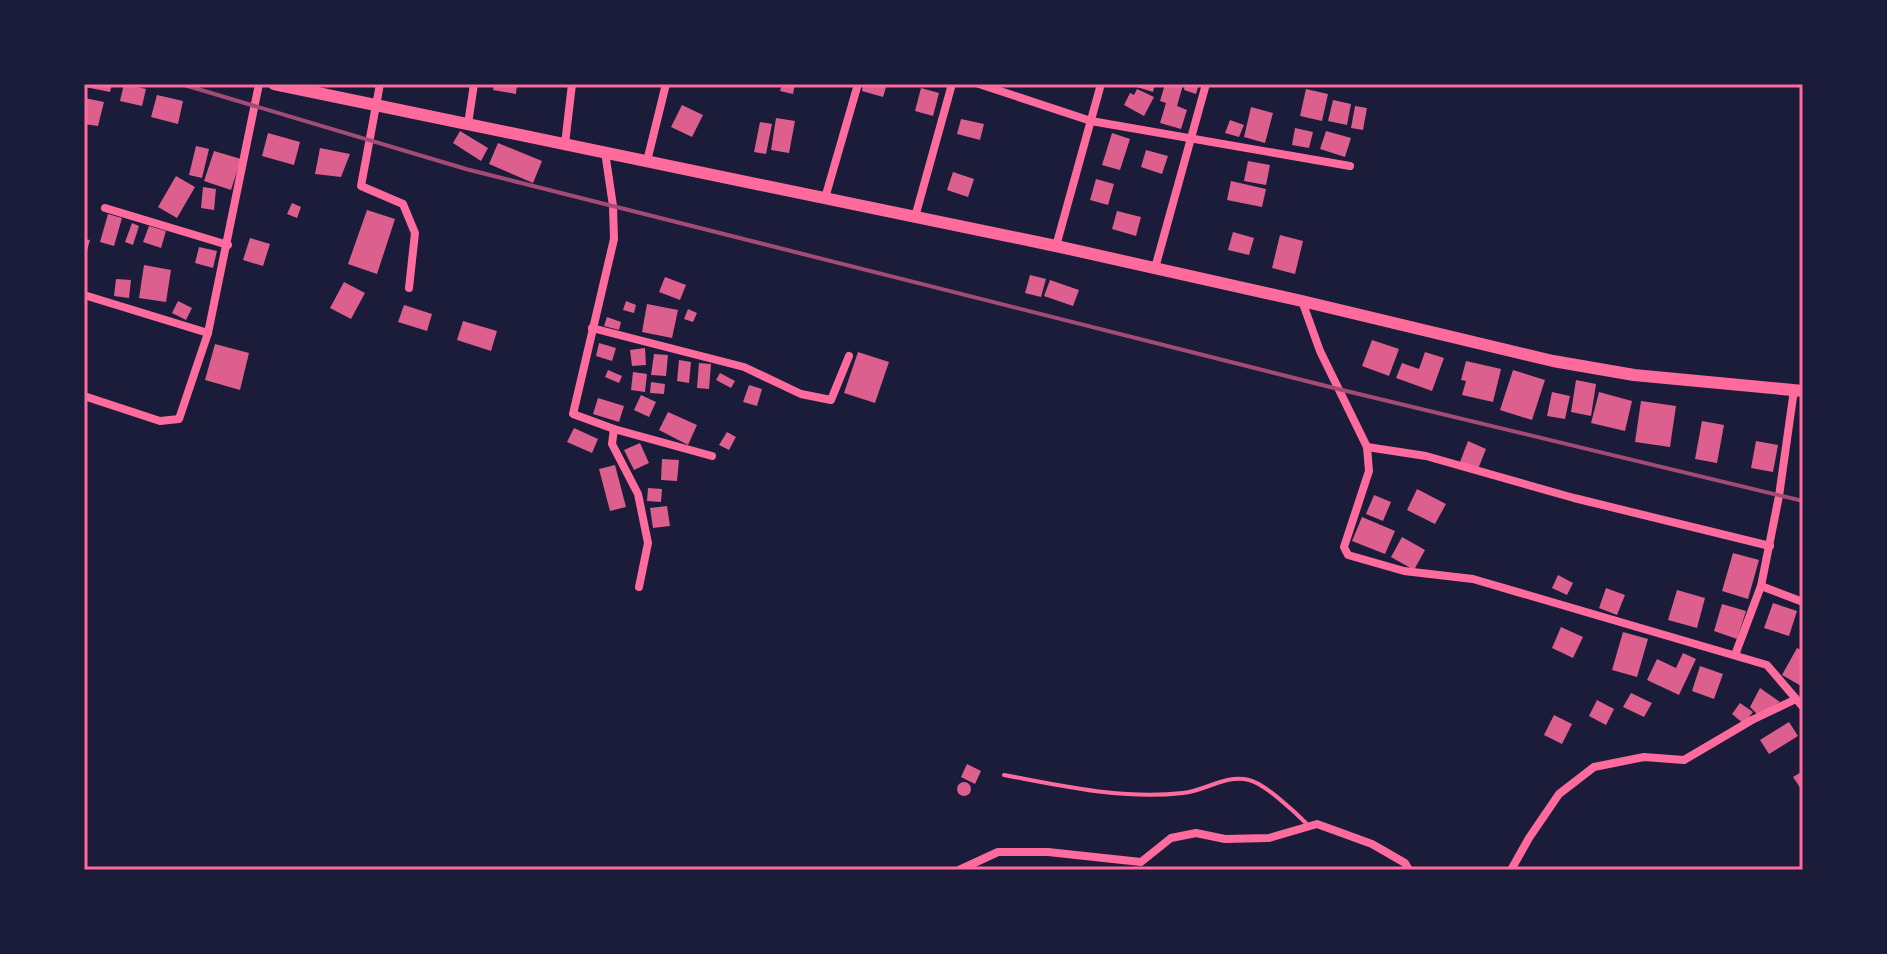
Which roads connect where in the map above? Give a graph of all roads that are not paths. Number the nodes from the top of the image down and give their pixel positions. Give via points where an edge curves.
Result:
1 (259, 84) edge
2 (274, 84) edge
3 (380, 84) edge
4 (474, 84) edge
5 (572, 84) edge
6 (666, 84) edge
7 (858, 84) edge
8 (952, 84) edge
9 (979, 84) edge
10 (1101, 84) edge
11 (1206, 84) edge
12 (377, 105) junction
13 (1091, 121) junction
14 (468, 124) junction
15 (1191, 138) junction
16 (565, 144) junction
17 (605, 152) junction
18 (647, 161) junction
19 (1350, 166) dead end
20 (825, 198) junction
21 (105, 208) dead end
22 (915, 217) junction
23 (228, 245) junction
24 (1056, 246) junction
25 (1155, 268) junction
26 (409, 288) dead end
27 (84, 295) edge
28 (1302, 301) junction
29 (592, 328) junction
30 (208, 333) junction
31 (849, 356) dead end
32 (1798, 391) edge
33 (84, 396) edge
34 (614, 429) junction
35 (1367, 447) junction
36 (712, 456) dead end
37 (1770, 546) junction
38 (1761, 586) junction
39 (639, 587) dead end
40 (1803, 602) edge
41 (1735, 655) junction
42 (1796, 699) junction
43 (1803, 707) edge
44 (1004, 775) dead end
45 (1310, 826) junction
46 (959, 870) edge
47 (1409, 870) edge
48 (1511, 870) edge

1 - 23 street
2 - 12 main road
3 - 12 street
4 - 14 street
5 - 16 street
6 - 18 street
7 - 20 street
8 - 22 street
9 - 13 street
10 - 13 street
11 - 15 street
12 - 14 main road
12 - 26 street via 361,186 403,204 415,233
13 - 15 street
13 - 24 street
14 - 16 main road
15 - 19 street
15 - 25 street
16 - 17 main road
17 - 18 main road
17 - 29 street via 614,239
18 - 20 main road
20 - 22 main road
21 - 23 street
22 - 24 main road
23 - 30 street
24 - 25 main road
25 - 28 main road
27 - 30 street
28 - 32 main road via 1563,363
28 - 35 street
29 - 31 street via 744,367 801,394 831,400
29 - 34 street via 573,414
30 - 33 street via 179,419 160,421
32 - 37 street
34 - 36 street
34 - 39 street via 612,444 638,494 648,543
35 - 37 street via 1426,456
35 - 41 street via 1369,471 1344,547 1348,555 1404,571 1473,579
37 - 38 street
38 - 40 street
38 - 41 street
41 - 42 street via 1767,665
42 - 43 street
42 - 48 street via 1684,760 1644,757 1594,767 1559,794
44 - 45 lane via 1129,795 1185,793 1224,780 1250,780
45 - 46 street via 1269,838 1225,839 1196,833 1171,838 1141,862 998,852
45 - 47 street via 1372,844

